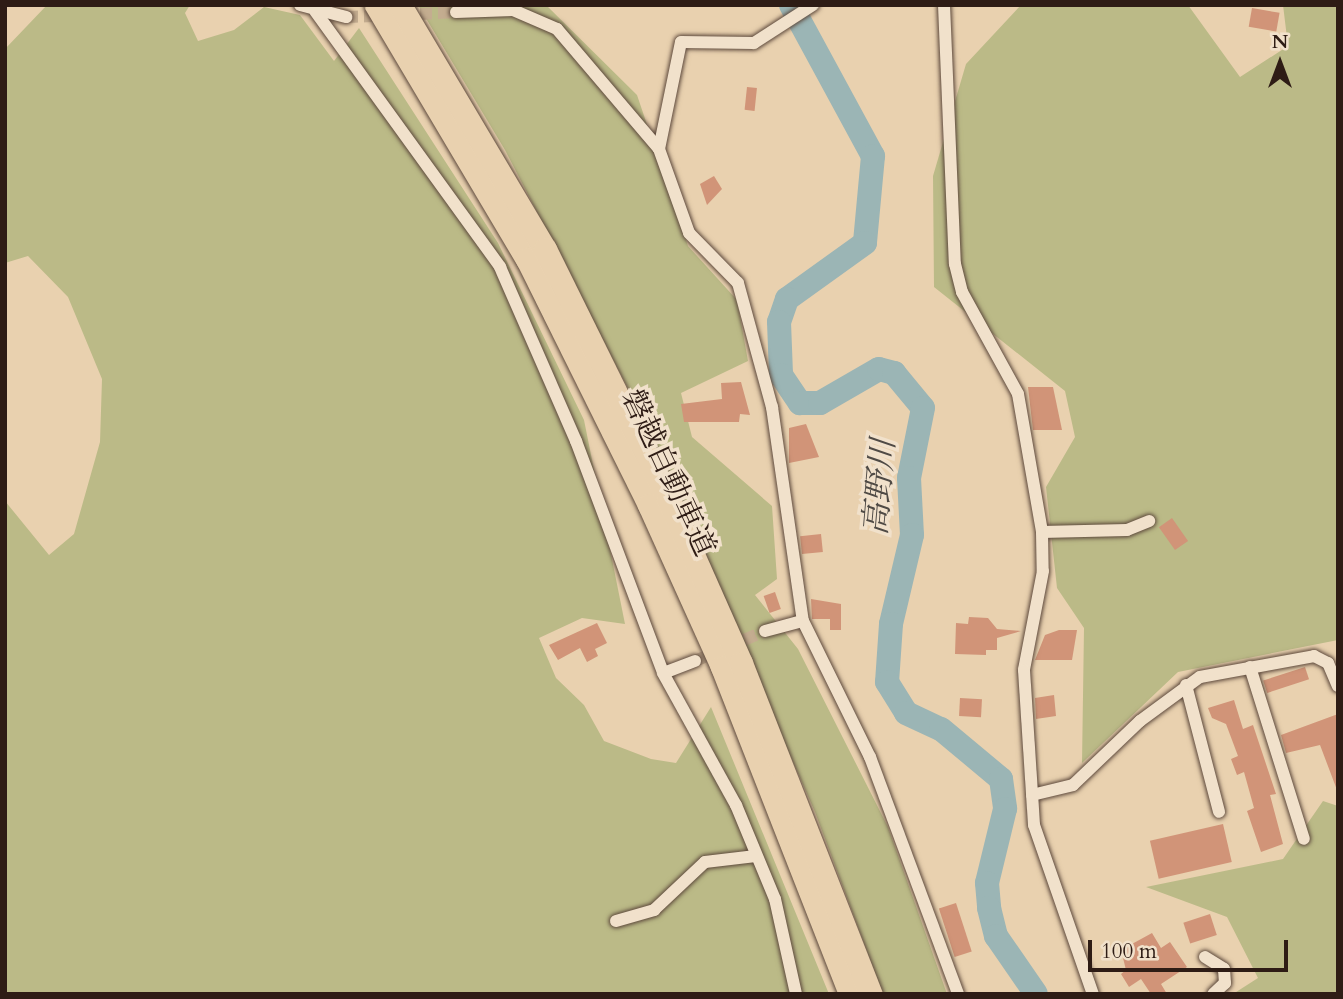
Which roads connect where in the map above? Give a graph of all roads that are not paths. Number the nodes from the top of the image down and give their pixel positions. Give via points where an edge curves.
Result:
1 (300, 5) edge
2 (376, 5) edge
3 (400, 5) edge
4 (944, 5) edge
5 (812, 6) edge
6 (315, 11) junction
7 (456, 12) dead end
8 (346, 18) tunnel mouth
9 (659, 149) junction
10 (1149, 522) dead end
11 (1042, 532) junction
12 (803, 621) junction
13 (765, 631) tunnel mouth
14 (695, 661) tunnel mouth
15 (1250, 667) junction
16 (663, 673) junction
17 (1186, 685) junction
18 (1338, 686) edge
19 (1032, 795) junction
20 (1219, 812) dead end
21 (1304, 839) dead end
22 (756, 856) junction
23 (616, 921) dead end
24 (1205, 957) dead end
25 (796, 994) edge
26 (850, 994) edge
27 (871, 994) edge
28 (958, 994) edge
29 (1093, 994) edge
30 (1213, 994) edge

1 - 6 street
2 - 26 highway, 磐越自動車道 via 527,259 637,480 722,667
3 - 27 highway, 磐越自動車道 via 545,249 668,498 746,676
4 - 11 street via 955,264 962,292 1018,394
5 - 9 street via 789,25 754,43 681,42
6 - 8 street
6 - 16 street via 500,267 576,441
7 - 9 street via 513,10 556,29
9 - 12 street via 689,233 738,283 747,303 772,407
10 - 11 street via 1127,530
11 - 19 street via 1043,571 1024,670
12 - 13 street
12 - 28 street via 870,757
14 - 16 street
15 - 17 street
15 - 18 street via 1321,657
15 - 21 street
16 - 22 street via 736,805
17 - 19 street via 1073,785
17 - 20 street
19 - 29 street via 1038,838
22 - 23 street via 705,862 654,910
22 - 25 street via 775,898
24 - 30 street via 1223,969 1225,983

